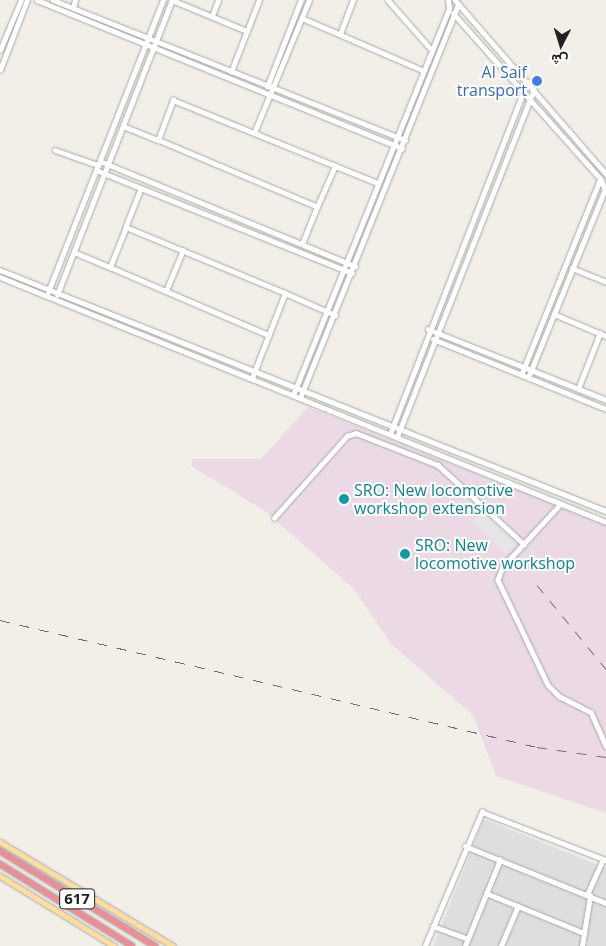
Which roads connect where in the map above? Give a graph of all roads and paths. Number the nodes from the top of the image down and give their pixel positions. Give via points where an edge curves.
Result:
1 (21, 0) edge
2 (27, 0) edge
3 (37, 0) edge
4 (54, 0) edge
5 (75, 0) edge
6 (164, 0) edge
7 (172, 0) edge
8 (218, 0) edge
9 (259, 0) edge
10 (301, 0) edge
11 (309, 0) edge
12 (353, 0) edge
13 (388, 0) edge
14 (442, 0) edge
15 (448, 0) edge
16 (456, 2) edge
17 (73, 8) junction
18 (449, 8) junction
19 (454, 14) junction
20 (212, 16) junction
21 (302, 18) junction
22 (247, 31) junction
23 (0, 34) edge
24 (340, 34) junction
25 (6, 37) junction
26 (12, 39) junction
27 (147, 42) junction
28 (155, 44) junction
29 (430, 48) junction
30 (0, 50) edge
31 (0, 70) edge
32 (422, 70) junction
33 (231, 72) junction
34 (527, 82) junction
35 (267, 86) junction
36 (274, 88) junction
37 (534, 90) junction
38 (265, 92) junction
39 (272, 95) junction
40 (524, 95) junction
41 (529, 103) junction
42 (123, 126) junction
43 (254, 133) junction
44 (396, 137) junction
45 (158, 140) junction
46 (405, 140) junction
47 (392, 144) junction
48 (402, 148) junction
49 (55, 150) dead end
50 (98, 166) junction
51 (108, 166) junction
52 (335, 166) junction
53 (605, 173) edge
54 (104, 174) junction
55 (603, 179) edge
56 (377, 183) junction
57 (141, 189) junction
58 (605, 189) edge
59 (317, 207) junction
60 (126, 227) junction
61 (302, 244) junction
62 (182, 250) junction
63 (74, 252) junction
64 (346, 262) junction
65 (354, 266) junction
66 (110, 267) junction
67 (572, 268) junction
68 (343, 269) junction
69 (0, 270) edge
70 (352, 273) junction
71 (0, 277) edge
72 (606, 282) edge
73 (49, 289) junction
74 (166, 291) junction
75 (58, 293) junction
76 (285, 293) junction
77 (47, 295) junction
78 (55, 298) junction
79 (327, 310) junction
80 (554, 314) junction
81 (335, 315) junction
82 (428, 329) junction
83 (437, 333) junction
84 (600, 333) junction
85 (269, 336) junction
86 (606, 336) edge
87 (427, 337) junction
88 (434, 339) junction
89 (524, 368) junction
90 (531, 370) junction
91 (256, 371) junction
92 (521, 375) junction
93 (252, 378) junction
94 (528, 378) junction
95 (296, 387) junction
96 (578, 389) junction
97 (303, 390) junction
98 (293, 395) junction
99 (300, 398) junction
100 (606, 400) edge
101 (606, 409) edge
102 (393, 426) junction
103 (401, 429) junction
104 (390, 434) junction
105 (397, 437) junction
106 (561, 504) junction
107 (606, 511) edge
108 (274, 518) dead end
109 (606, 522) edge
110 (524, 544) junction
111 (606, 746) edge
112 (0, 842) edge
113 (465, 846) junction
114 (2, 852) edge
115 (604, 859) edge
116 (500, 860) junction
117 (0, 865) edge
118 (0, 876) edge
119 (486, 893) junction
120 (588, 896) junction
121 (606, 903) edge
122 (518, 906) junction
123 (433, 926) junction
124 (584, 933) junction
125 (468, 939) junction
126 (114, 946) edge
127 (132, 946) edge
128 (155, 946) edge
129 (173, 946) edge
130 (425, 946) edge
131 (465, 946) edge
132 (501, 946) edge
133 (582, 946) edge

1 - 25 street
2 - 26 street
3 - 27 street
4 - 17 street
5 - 17 street
6 - 27 street
7 - 20 street
7 - 28 street
8 - 20 street
9 - 22 street
10 - 35 street
11 - 21 street
12 - 24 street
13 - 29 street
14 - 18 street
15 - 18 street
16 - 19 street
16 - 34 street
17 - 27 street
18 - 19 street
18 - 29 street
19 - 40 street
19 - 46 street
20 - 22 street
21 - 24 street
21 - 36 street
22 - 33 street
23 - 25 street
24 - 32 street
25 - 26 street
25 - 30 street
26 - 31 street
27 - 28 street
27 - 50 street
28 - 33 street
28 - 38 street
28 - 42 street
29 - 32 street
32 - 44 street
33 - 35 street
34 - 37 street
34 - 40 street
35 - 36 street
35 - 38 street
36 - 39 street
36 - 44 street
37 - 41 street
37 - 53 street
38 - 39 street
39 - 43 street
39 - 47 street
40 - 41 street
40 - 82 street
41 - 55 street
41 - 83 street
42 - 45 street
42 - 51 street
43 - 45 street via 174,100
43 - 52 street
44 - 46 street
44 - 47 street
45 - 59 street
46 - 48 street
47 - 48 street
47 - 56 street
48 - 65 street
49 - 50 street
50 - 51 street
50 - 54 street
50 - 73 street
51 - 54 street
51 - 61 street
52 - 56 street
52 - 59 street
53 - 55 street
54 - 57 street
54 - 63 street
55 - 58 street
55 - 89 street
56 - 64 street
57 - 60 street
57 - 68 street
58 - 67 street
59 - 61 street
60 - 62 street
60 - 66 street
61 - 64 street
62 - 74 street
62 - 76 street
63 - 66 street
63 - 75 street
64 - 65 street
64 - 68 street
65 - 70 street
66 - 74 street
67 - 72 street
67 - 80 street
68 - 70 street
68 - 79 street
69 - 73 street
70 - 81 street
71 - 77 street
73 - 75 street
73 - 77 street
74 - 85 street
75 - 78 street
75 - 91 street
76 - 79 street
76 - 85 street
77 - 78 street
78 - 93 street
79 - 81 street
79 - 95 street
80 - 84 street
80 - 90 street
81 - 97 street
82 - 83 street
82 - 87 street
83 - 88 street
83 - 89 street
84 - 86 street
84 - 96 street
85 - 91 street
87 - 88 street
87 - 102 street
88 - 92 street
88 - 103 street
89 - 90 street
89 - 92 street
90 - 94 street
90 - 96 street
91 - 93 street
91 - 95 street
92 - 94 street
93 - 98 street
94 - 101 street
95 - 97 street
95 - 98 street
96 - 100 street
97 - 99 street
97 - 102 street
98 - 99 street
99 - 104 street
102 - 103 street
102 - 104 street
103 - 105 street
103 - 107 street
104 - 105 street
105 - 106 street
106 - 109 street
106 - 110 street
108 - 110 street via 347,436 356,433 438,465
110 - 111 street via 500,570 500,588 548,685 559,696 591,712
112 - 129 main road
113 - 115 street via 478,814 484,812
113 - 116 street
113 - 123 street
114 - 128 highway, 617
115 - 120 street
116 - 119 street
116 - 120 street
117 - 127 highway, 617
118 - 126 main road
119 - 122 street
119 - 125 street
120 - 121 street
120 - 124 street
122 - 124 street
122 - 132 street
123 - 125 street
123 - 130 street
124 - 133 street
125 - 131 street

